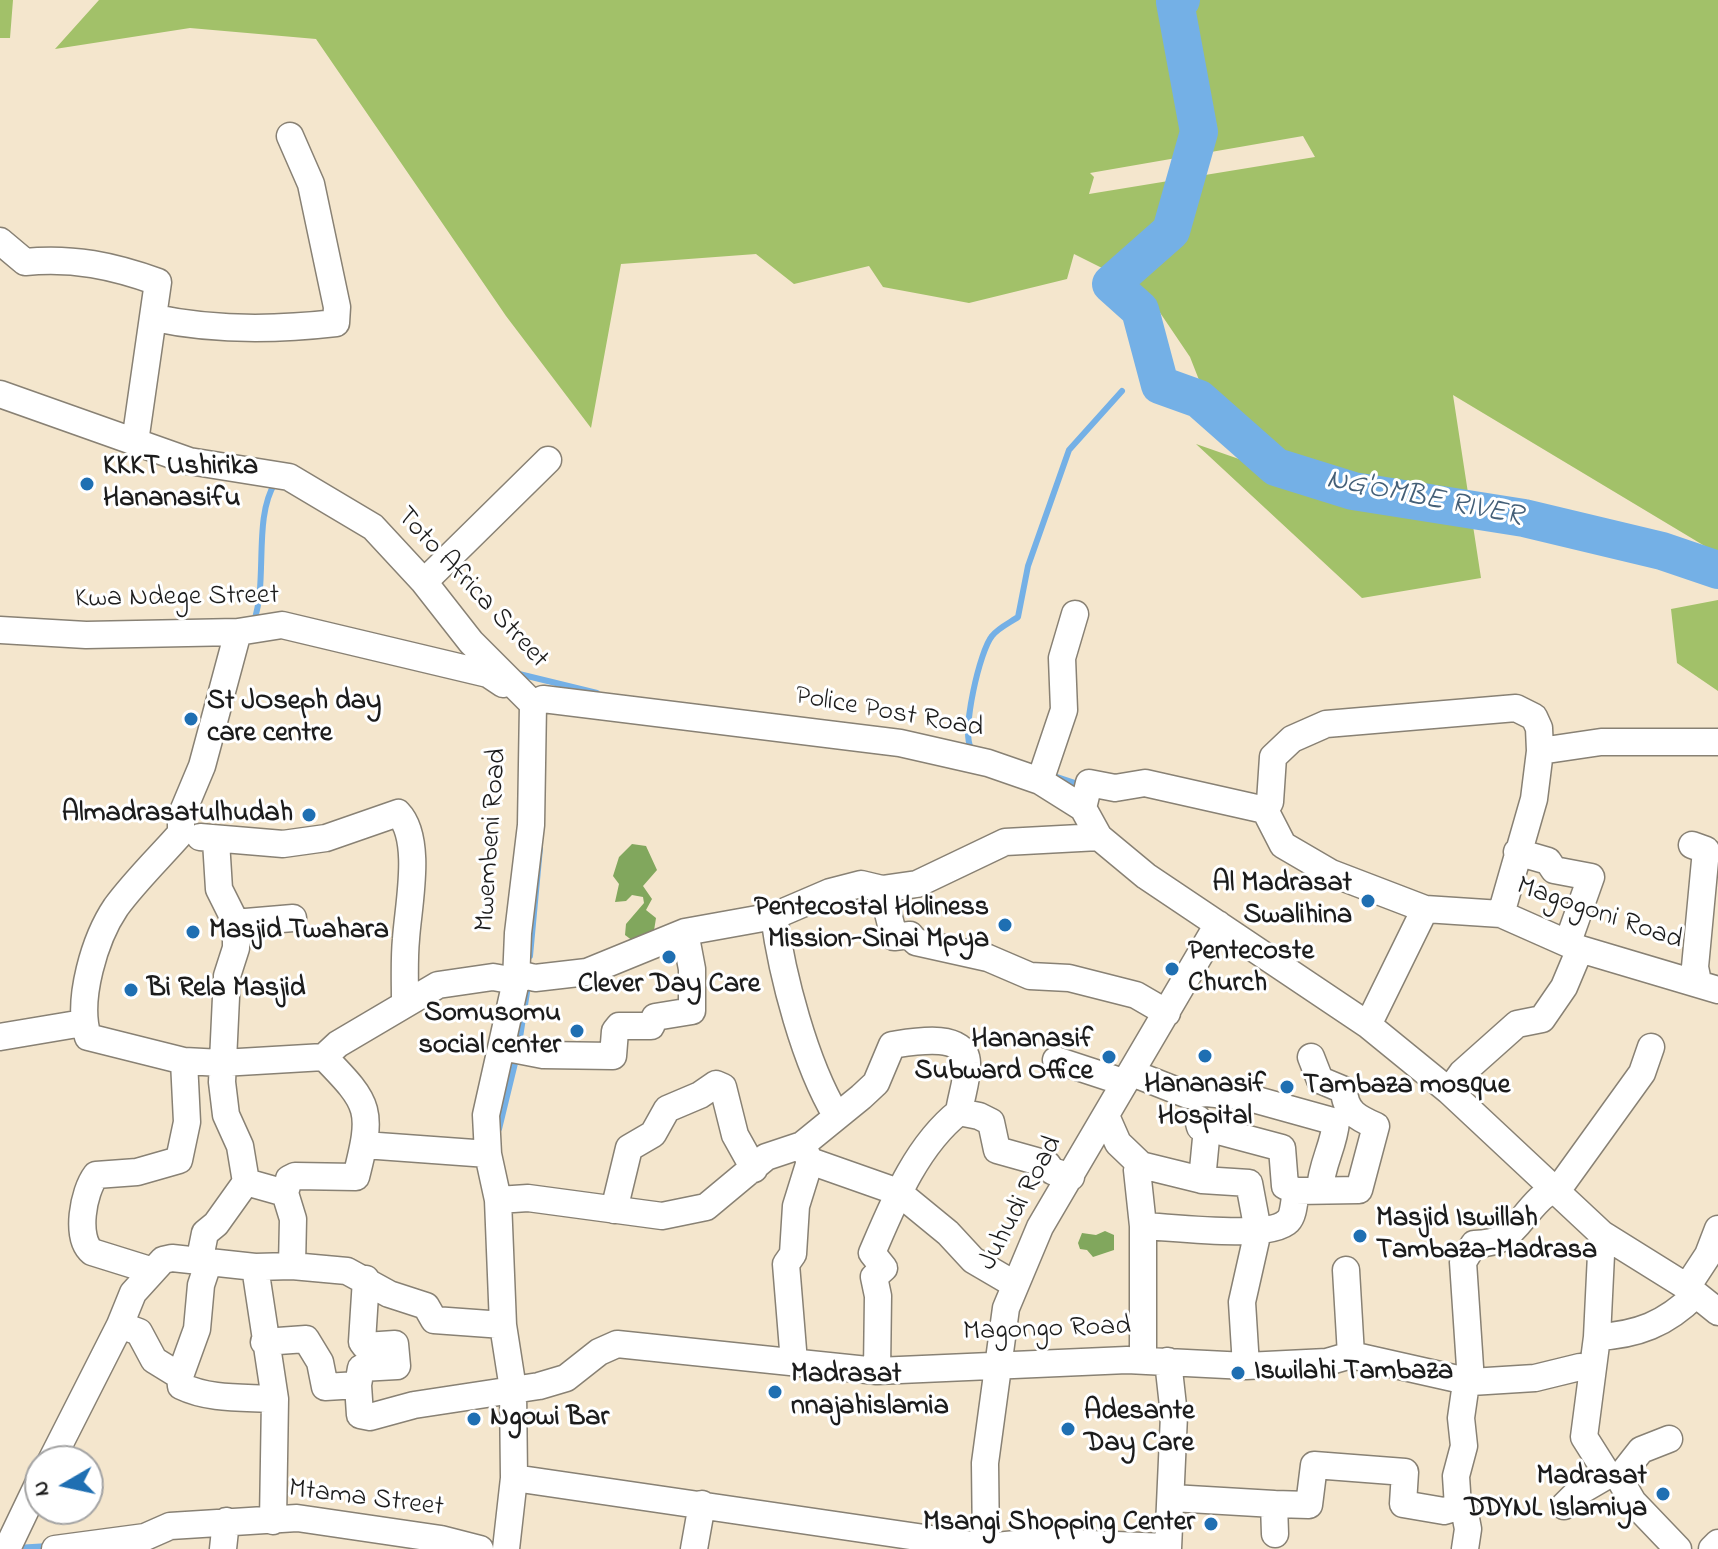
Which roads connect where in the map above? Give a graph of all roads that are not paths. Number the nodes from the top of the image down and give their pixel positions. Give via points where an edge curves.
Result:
1 (290, 136) dead end
2 (0, 241) edge
3 (155, 318) junction
4 (0, 394) edge
5 (135, 442) junction
6 (548, 460) dead end
7 (424, 582) junction
8 (1075, 614) dead end
9 (0, 630) edge
10 (238, 632) junction
11 (533, 704) junction
12 (1718, 742) edge
13 (1540, 751) junction
14 (1040, 781) junction
15 (1083, 808) junction
16 (1265, 810) junction
17 (181, 833) junction
18 (1099, 837) junction
19 (216, 841) junction
20 (1692, 845) dead end
21 (1517, 852) junction
22 (882, 889) junction
23 (1425, 909) junction
24 (1501, 914) junction
25 (774, 916) junction
26 (293, 918) dead end
27 (234, 923) junction
28 (1218, 924) junction
29 (685, 932) junction
30 (1574, 945) junction
31 (516, 981) junction
32 (1708, 986) edge
33 (405, 1001) junction
34 (1167, 1013) junction
35 (83, 1023) junction
36 (1368, 1025) junction
37 (0, 1037) edge
38 (502, 1047) junction
39 (1651, 1047) dead end
40 (324, 1057) junction
41 (1311, 1057) dead end
42 (1056, 1060) dead end
43 (184, 1061) junction
44 (222, 1063) junction
45 (1128, 1077) junction
46 (1449, 1091) junction
47 (1206, 1093) junction
48 (959, 1112) junction
49 (836, 1115) junction
50 (1107, 1118) junction
51 (1207, 1128) junction
52 (364, 1145) junction
53 (806, 1153) junction
54 (488, 1154) junction
55 (1141, 1165) junction
56 (754, 1169) junction
57 (1071, 1177) junction
58 (1202, 1180) junction
59 (246, 1182) junction
60 (1308, 1190) junction
61 (1554, 1191) junction
62 (898, 1192) junction
63 (285, 1193) junction
64 (498, 1200) junction
65 (614, 1210) junction
66 (1143, 1226) junction
67 (1718, 1229) edge
68 (1258, 1231) junction
69 (1602, 1234) junction
70 (203, 1264) junction
71 (292, 1266) junction
72 (255, 1267) junction
73 (1346, 1270) dead end
74 (153, 1271) junction
75 (366, 1279) junction
76 (1014, 1284) junction
77 (1691, 1291) junction
78 (1718, 1312) edge
79 (120, 1325) junction
80 (503, 1325) junction
81 (1597, 1337) junction
82 (264, 1342) junction
83 (1351, 1355) junction
84 (1156, 1361) junction
85 (794, 1362) junction
86 (999, 1364) junction
87 (1246, 1366) junction
88 (877, 1371) junction
89 (1591, 1371) junction
90 (180, 1376) junction
91 (1471, 1382) junction
92 (358, 1385) junction
93 (513, 1389) junction
94 (275, 1399) junction
95 (1669, 1439) dead end
96 (59, 1445) edge
97 (1613, 1477) junction
98 (514, 1478) junction
99 (1172, 1498) junction
100 (702, 1504) junction
101 (1274, 1504) junction
102 (1564, 1506) dead end
103 (1458, 1507) junction
104 (24, 1513) edge
105 (226, 1521) junction
106 (273, 1521) junction
107 (1275, 1534) dead end
108 (370, 1540) edge
109 (1718, 1543) edge
110 (1036, 1545) edge
111 (986, 1547) edge
112 (1168, 1548) edge
113 (7, 1549) edge
114 (55, 1549) edge
115 (223, 1549) edge
116 (480, 1549) edge
117 (506, 1549) edge
118 (694, 1549) edge
119 (1465, 1549) edge
120 (1678, 1549) edge
121 (1712, 1549) edge

1 - 3 street via 311,184 336,323 195,327
2 - 3 street via 25,262 88,262 158,282
3 - 5 street
4 - 5 street, Toto Africa Street
5 - 7 street, Toto Africa Street via 189,461 289,477 373,527
6 - 7 street
7 - 11 street, Toto Africa Street via 471,642
8 - 14 street via 1062,658 1064,710
9 - 10 street, Kwa Ndege Street via 86,635
10 - 11 street, Kwa Ndege Street via 282,625 411,655 488,674
10 - 17 street via 202,766 181,816
11 - 14 street, Police Post Road via 543,699 900,743
11 - 31 street, Mwembeni Road via 531,825
12 - 13 street via 1601,742
13 - 16 street via 1534,717 1516,708 1326,724 1292,739 1273,757
13 - 21 street via 1534,799
14 - 15 street, Police Post Road
15 - 16 street via 1089,783 1115,788 1145,783
15 - 18 street, Police Post Road
16 - 23 street, Magogoni Road via 1283,845 1331,873
17 - 19 street
17 - 35 street via 115,909 89,979
18 - 22 street via 1005,842 917,884
18 - 28 street, Police Post Road
19 - 27 street via 219,889
19 - 33 street via 326,838 398,813 405,820 413,882 405,940
20 - 32 street via 1706,850 1695,967
21 - 24 street
21 - 30 street via 1548,861 1554,870 1591,877
22 - 25 street via 861,884
22 - 34 street via 894,937 910,935 916,942 988,958 1030,976 1069,978 1136,995
23 - 24 street, Magogoni Road
23 - 36 street
24 - 30 street, Magogoni Road
25 - 29 street
25 - 49 street via 778,949 819,1087
26 - 27 street
27 - 44 street via 236,948 227,976
28 - 34 street, Juhudi Road
28 - 36 street, Police Post Road
29 - 31 street via 587,972
29 - 38 street via 692,1011 655,1017 651,1026 619,1026 613,1056 543,1055
30 - 32 street, Magogoni Road
30 - 46 street via 1564,987 1542,1019 1517,1024
31 - 33 street via 493,977 438,985
31 - 38 street, Mwembeni Road
33 - 40 street
34 - 45 street, Juhudi Road
35 - 37 street
35 - 43 street via 88,1037
36 - 46 street, Police Post Road
38 - 54 street, Mwembeni Road via 486,1115
39 - 61 street via 1642,1073
40 - 44 street
40 - 52 street via 359,1092 365,1109
41 - 60 street via 1320,1080 1344,1090 1354,1116 1376,1126 1359,1190
42 - 45 street
43 - 44 street
43 - 74 street via 187,1122 179,1160 137,1172 96,1175 85,1211 85,1247
44 - 59 street via 226,1115 240,1146
45 - 47 street via 1188,1095
45 - 50 street, Juhudi Road
46 - 61 street, Police Post Road
47 - 51 street via 1198,1121
47 - 60 street via 1246,1097 1336,1122 1334,1140
48 - 49 street via 968,1062 964,1051 955,1043 916,1041 892,1045 876,1083
48 - 57 street via 991,1122 997,1150
48 - 62 street via 944,1124
49 - 53 street
50 - 55 street via 1118,1143
50 - 57 street, Juhudi Road
51 - 58 street
51 - 60 street via 1282,1148 1285,1186
52 - 54 street
52 - 63 street via 356,1177 295,1176
53 - 56 street via 766,1157
53 - 62 street
53 - 85 street via 793,1254 786,1264
54 - 64 street, Mwembeni Road
55 - 58 street
55 - 66 street via 1137,1170
56 - 65 street via 706,1207 662,1216
56 - 65 street via 735,1135 723,1087 716,1084 667,1109 653,1134 629,1148
57 - 76 street, Juhudi Road
58 - 68 street via 1249,1183
59 - 63 street
59 - 70 street via 205,1233
60 - 68 street via 1284,1225
61 - 69 street, Police Post Road
61 - 91 street via 1497,1244 1474,1244 1463,1262
62 - 76 street via 973,1260
62 - 88 street via 872,1253 884,1268 874,1277
63 - 71 street via 293,1219
64 - 65 street via 528,1198
64 - 80 street, Mwembeni Road
66 - 68 street
66 - 84 street
67 - 77 street
68 - 87 street via 1242,1302
69 - 77 street, Police Post Road
69 - 81 street
70 - 72 street
70 - 74 street via 172,1258
70 - 90 street via 197,1329
71 - 72 street
71 - 75 street via 347,1271
72 - 82 street
73 - 83 street
74 - 79 street via 133,1293
75 - 80 street via 389,1294 426,1306 434,1320
75 - 92 street via 362,1342 395,1344 397,1366 361,1368
76 - 86 street, Juhudi Road
77 - 78 street, Police Post Road
77 - 81 street via 1663,1322 1628,1335
79 - 90 street via 139,1332 154,1360
79 - 96 street
80 - 93 street, Mwembeni Road
81 - 89 street
82 - 92 street via 306,1339 320,1362 325,1387
82 - 94 street
83 - 87 street, Magongo Road via 1327,1362
83 - 91 street, Magongo Road
84 - 86 street, Magongo Road
84 - 87 street, Magongo Road
84 - 99 street via 1174,1415
85 - 88 street, Magongo Road
85 - 93 street, Magongo Road via 617,1344 566,1378
86 - 88 street, Magongo Road
86 - 111 street, Juhudi Road via 985,1463
89 - 91 street, Magongo Road via 1580,1367 1535,1378
89 - 97 street via 1584,1437
90 - 94 street via 181,1386 207,1395
91 - 103 street via 1461,1418
92 - 93 street, Magongo Road via 360,1415 370,1417
93 - 98 street, Mwembeni Road
94 - 106 street
95 - 97 street via 1641,1450
97 - 102 street via 1577,1493
97 - 120 street
98 - 100 street
98 - 117 street, Mwembeni Road
99 - 101 street
99 - 112 street
100 - 111 street
100 - 118 street
101 - 103 street via 1309,1505 1314,1465 1405,1472 1403,1504 1444,1511
101 - 107 street
103 - 119 street via 1464,1508 1468,1529
104 - 113 street
105 - 106 street, Mtama Street
105 - 114 street, Mtama Street via 170,1526 145,1537
105 - 115 street
106 - 108 street, Mtama Street via 297,1518
108 - 116 street, Mtama Street via 441,1539
109 - 121 street
110 - 111 street
110 - 112 street

